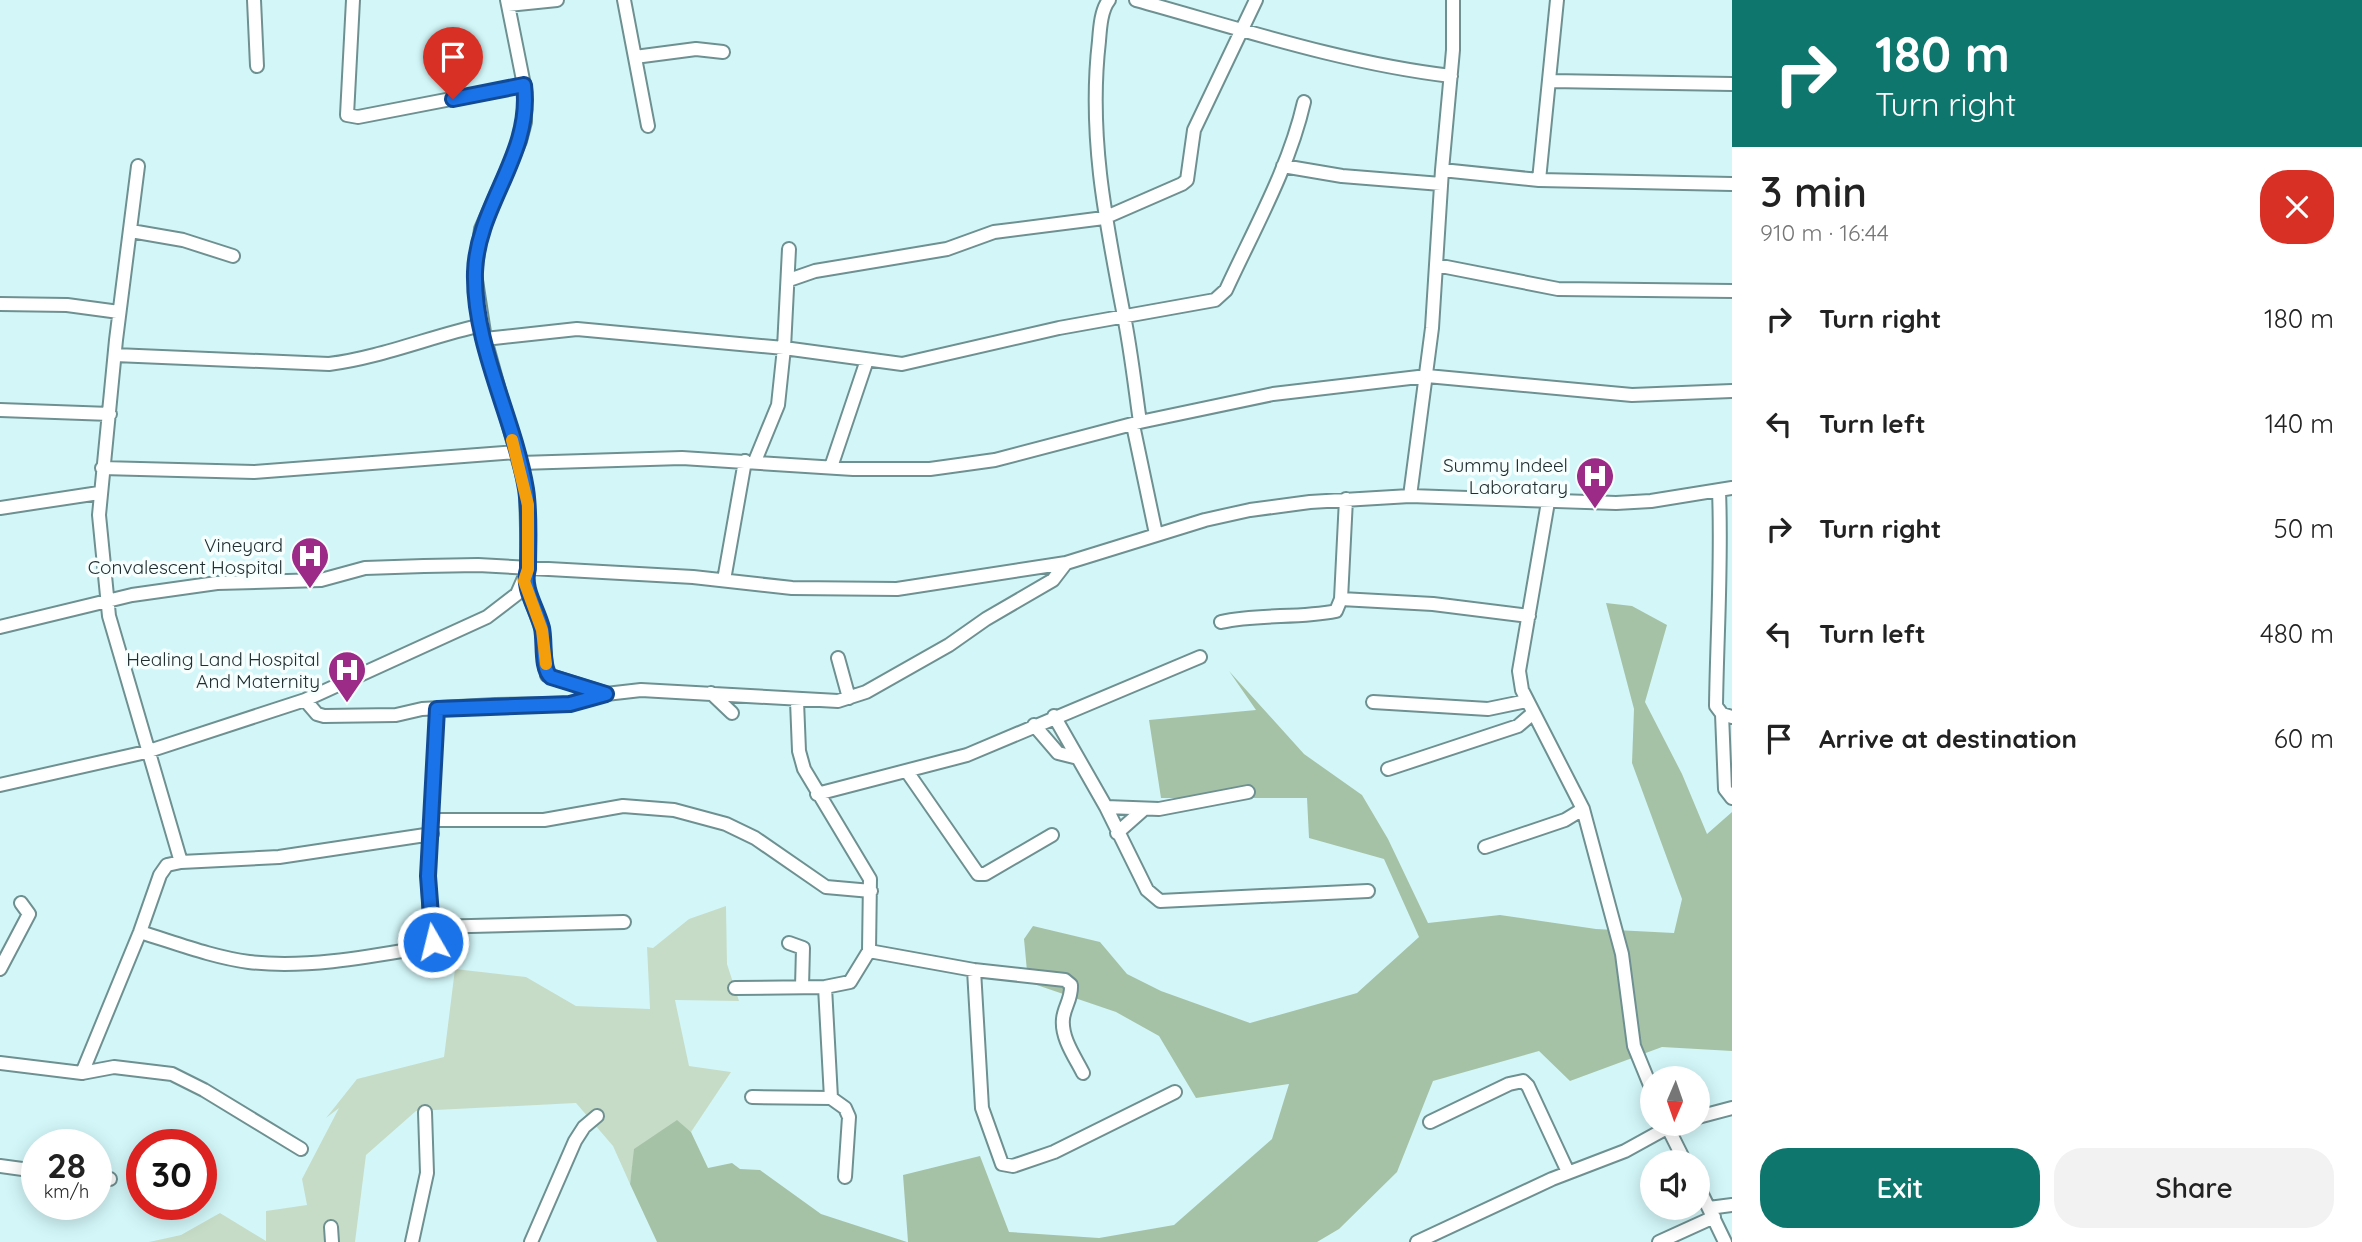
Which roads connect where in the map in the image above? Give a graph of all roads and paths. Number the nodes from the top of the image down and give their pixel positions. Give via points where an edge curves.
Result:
1 (254, 0) edge
2 (353, 0) edge
3 (557, 0) edge
4 (624, 0) edge
5 (1109, 0) edge
6 (1136, 0) edge
7 (1256, 0) edge
8 (1453, 0) edge
9 (1557, 0) edge
10 (508, 3) edge
11 (1240, 32) junction
12 (723, 52) dead end
13 (635, 57) junction
14 (257, 66) dead end
15 (1451, 76) junction
16 (1551, 81) junction
17 (1732, 84) edge
18 (524, 85) junction
19 (1304, 102) dead end
20 (648, 126) dead end
21 (138, 166) dead end
22 (1283, 166) junction
23 (1442, 170) junction
24 (1539, 180) junction
25 (1441, 184) junction
26 (1732, 184) edge
27 (1104, 218) junction
28 (131, 231) junction
29 (789, 249) dead end
30 (233, 256) dead end
31 (1436, 265) junction
32 (789, 279) junction
33 (1732, 290) edge
34 (0, 304) edge
35 (119, 312) junction
36 (1125, 318) junction
37 (482, 325) junction
38 (485, 339) junction
39 (785, 348) junction
40 (115, 355) junction
41 (867, 360) junction
42 (1427, 376) junction
43 (1732, 391) edge
44 (0, 411) edge
45 (110, 414) junction
46 (1137, 423) junction
47 (518, 458) junction
48 (750, 461) junction
49 (831, 467) junction
50 (102, 468) junction
51 (1725, 489) edge
52 (99, 493) junction
53 (1410, 496) junction
54 (1346, 499) junction
55 (1548, 502) junction
56 (0, 508) edge
57 (1156, 534) junction
58 (1066, 563) junction
59 (526, 575) junction
60 (724, 580) junction
61 (1732, 594) edge
62 (1718, 595) junction
63 (1341, 598) junction
64 (106, 602) junction
65 (1529, 616) junction
66 (1221, 622) dead end
67 (0, 627) edge
68 (1200, 657) dead end
69 (838, 658) dead end
70 (711, 693) junction
71 (606, 694) junction
72 (849, 698) junction
73 (304, 700) junction
74 (797, 701) junction
75 (1373, 702) dead end
76 (1530, 708) junction
77 (437, 709) junction
78 (732, 713) dead end
79 (1054, 716) junction
80 (1727, 716) edge
81 (1034, 725) junction
82 (146, 752) junction
83 (1078, 758) junction
84 (1388, 769) dead end
85 (908, 773) junction
86 (0, 785) edge
87 (1248, 792) dead end
88 (817, 794) junction
89 (1732, 798) edge
90 (1106, 807) junction
91 (1583, 809) junction
92 (1143, 810) junction
93 (433, 820) junction
94 (1117, 833) junction
95 (432, 834) junction
96 (1052, 835) dead end
97 (1485, 847) dead end
98 (181, 862) junction
99 (871, 891) junction
100 (1368, 891) dead end
101 (21, 903) dead end
102 (624, 922) dead end
103 (432, 927) junction
104 (141, 932) junction
105 (789, 943) dead end
106 (869, 951) junction
107 (0, 969) edge
108 (974, 970) junction
109 (802, 987) junction
110 (825, 987) junction
111 (735, 988) dead end
112 (0, 1063) edge
113 (1642, 1066) edge
114 (82, 1073) junction
115 (1083, 1073) dead end
116 (1175, 1092) dead end
117 (752, 1097) dead end
118 (831, 1098) junction
119 (1732, 1108) edge
120 (425, 1112) dead end
121 (1710, 1114) edge
122 (597, 1116) dead end
123 (1430, 1122) dead end
124 (1649, 1136) edge
125 (301, 1149) dead end
126 (0, 1166) edge
127 (21, 1169) edge
128 (1568, 1172) junction
129 (845, 1177) dead end
130 (1732, 1205) edge
131 (1711, 1212) junction
132 (331, 1227) dead end
133 (332, 1242) edge
134 (412, 1242) edge
135 (531, 1242) edge
136 (1417, 1242) edge
137 (1659, 1242) edge
138 (1725, 1242) edge

1 - 14 street
2 - 18 street via 348,116
3 - 10 street
4 - 13 street
5 - 27 street via 1093,90
6 - 11 street
7 - 11 street
8 - 15 street
9 - 16 street
10 - 18 street
11 - 15 street via 1387,68
11 - 27 street via 1194,130 1187,180 1163,195
12 - 13 street via 696,49
13 - 20 street
15 - 23 street
16 - 17 street
16 - 24 street
18 - 37 street via 525,122 520,141 481,229 475,274
19 - 22 street
21 - 28 street
22 - 25 street
22 - 36 street via 1222,297
23 - 24 street
23 - 25 street
24 - 26 street
25 - 31 street
27 - 32 street via 994,232 947,248
27 - 36 street
28 - 30 street via 183,240
28 - 35 street
29 - 32 street
31 - 33 street via 1558,289
31 - 42 street
32 - 39 street
34 - 35 street via 67,304
35 - 40 street
36 - 41 street via 902,363
36 - 46 street
37 - 38 street
37 - 40 street via 329,364
38 - 39 street via 577,328
38 - 47 street
39 - 41 street
39 - 48 street via 778,405
40 - 45 street
41 - 49 street
42 - 43 street via 1632,395
42 - 46 street via 1273,394
42 - 53 street
44 - 45 street
45 - 50 street
46 - 49 street via 967,465
46 - 57 street
47 - 48 street
47 - 50 street via 254,472
47 - 59 street via 528,505
48 - 49 street
48 - 60 street
50 - 52 street
51 - 55 street via 1651,501
51 - 62 street
52 - 56 street
52 - 64 street
53 - 54 street
53 - 55 street
54 - 57 street via 1250,510
54 - 63 street
55 - 65 street
57 - 58 street
58 - 60 street via 897,589 792,588
58 - 72 street via 1053,580 949,645
59 - 60 street
59 - 64 street via 478,565 365,568 321,580 217,583
59 - 71 street via 542,630 547,675
59 - 73 street via 506,605 487,617
61 - 62 street
62 - 80 street via 1716,706
63 - 65 street
63 - 66 street via 1336,611 1274,618 1248,615
64 - 67 street
64 - 82 street
65 - 76 street via 1519,671
68 - 79 street
69 - 72 street
70 - 71 street
70 - 74 street
70 - 78 street
71 - 77 street via 570,704
72 - 74 street
73 - 77 street via 324,716
73 - 82 street
74 - 88 street via 799,751
75 - 76 street
76 - 84 street via 1518,726
76 - 91 street
77 - 93 street
79 - 81 street
79 - 83 street
80 - 89 street via 1725,789
81 - 83 street via 1058,753
81 - 85 street via 967,755
82 - 86 street
82 - 98 street via 157,772
83 - 90 street
85 - 88 street
85 - 96 street via 978,874
87 - 92 street
88 - 99 street via 865,868
90 - 92 street
90 - 94 street
91 - 97 street via 1565,820
91 - 113 street via 1622,954 1634,1046
92 - 94 street
93 - 95 street
93 - 99 street via 544,820 623,806 674,810 726,824 755,838 826,887
94 - 100 street via 1147,890 1168,903
95 - 98 street via 279,857
95 - 103 street via 428,876
98 - 104 street via 167,865 160,875
99 - 106 street
101 - 107 street via 29,914 26,925
102 - 103 street
103 - 104 street via 431,946 286,964 219,956
104 - 114 street
105 - 109 street via 803,948
106 - 108 street
106 - 110 street via 850,982
108 - 115 street via 1060,979 1071,985 1063,1024
108 - 116 street via 982,1108 1002,1164 1013,1166 1054,1152
109 - 110 street
109 - 111 street
110 - 118 street
112 - 114 street
114 - 125 street via 114,1067 173,1074
117 - 118 street
118 - 129 street via 849,1117
119 - 121 street
120 - 134 street via 427,1173
122 - 135 street via 575,1141
123 - 128 street via 1522,1081
124 - 128 street via 1625,1151
126 - 127 street
128 - 136 street
130 - 131 street
131 - 137 street
131 - 138 street
132 - 133 street

